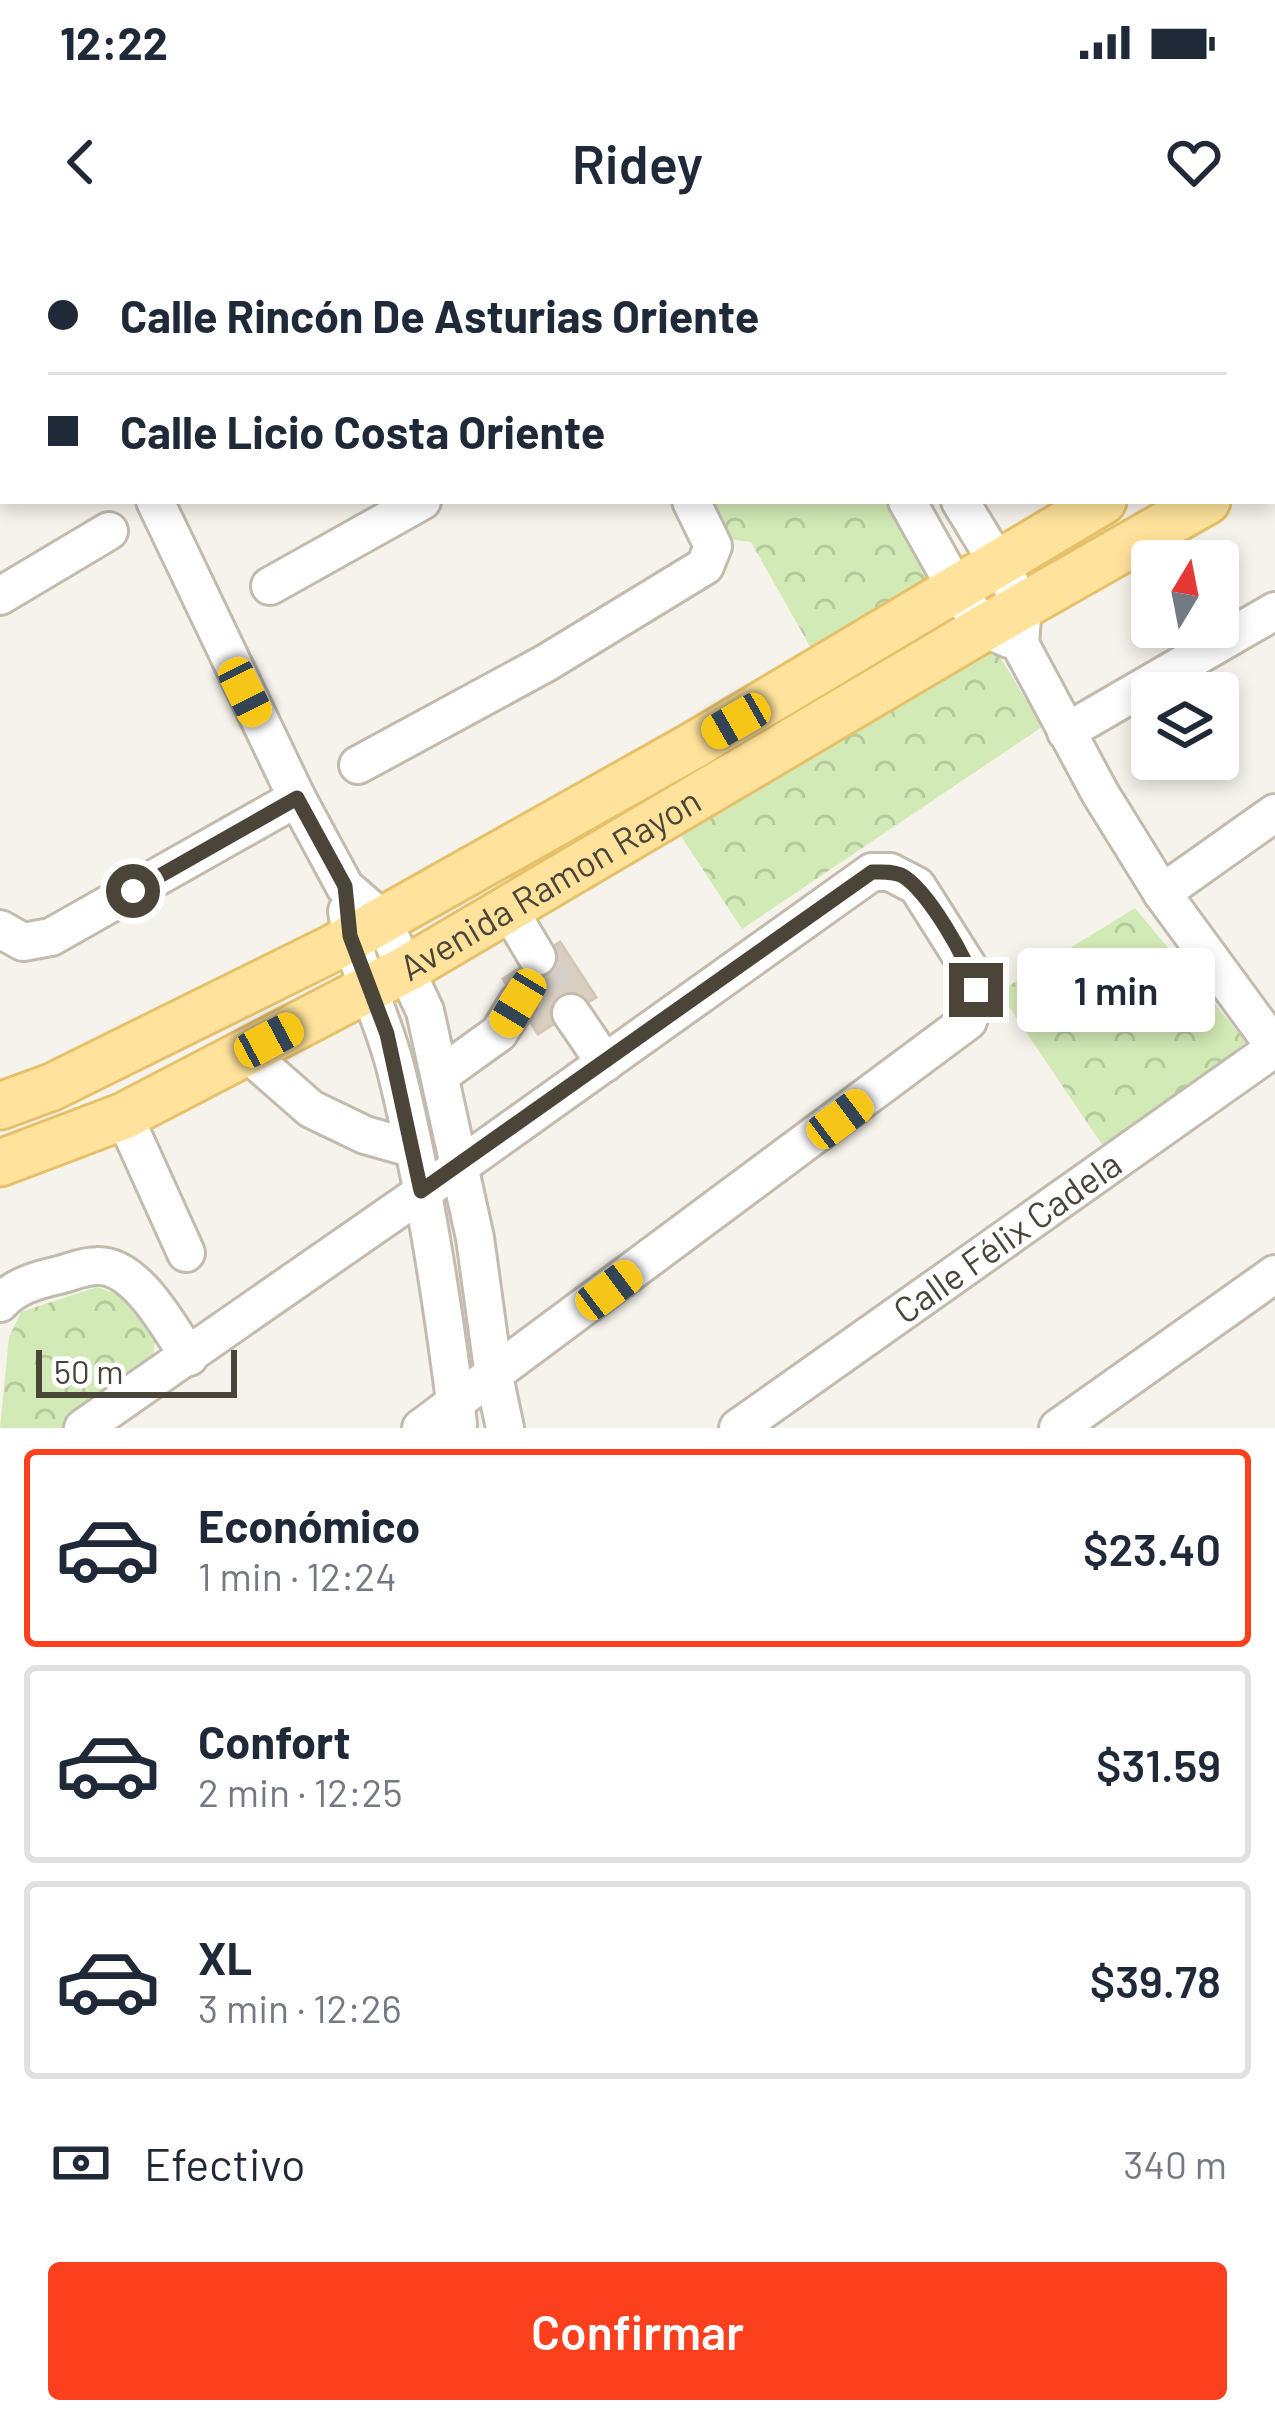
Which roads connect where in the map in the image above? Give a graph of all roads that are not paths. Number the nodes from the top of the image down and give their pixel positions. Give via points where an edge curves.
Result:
1 (156, 504) edge
2 (417, 504) edge
3 (692, 504) edge
4 (909, 504) edge
5 (962, 504) edge
6 (1098, 504) edge
7 (1202, 504) edge
8 (109, 531) dead end
9 (997, 563) junction
10 (269, 586) dead end
11 (957, 590) junction
12 (0, 596) edge
13 (1275, 611) edge
14 (1009, 626) junction
15 (1066, 732) junction
16 (358, 765) dead end
17 (297, 798) junction
18 (1275, 813) edge
19 (1162, 893) junction
20 (509, 910) junction
21 (366, 927) junction
22 (11, 936) edge
23 (537, 957) tunnel mouth
24 (389, 978) junction
25 (518, 1003) dead end
26 (571, 1013) tunnel mouth
27 (1275, 1047) edge
28 (246, 1052) junction
29 (604, 1063) junction
30 (442, 1074) junction
31 (0, 1106) edge
32 (124, 1116) junction
33 (411, 1148) junction
34 (0, 1163) edge
35 (460, 1166) junction
36 (421, 1191) junction
37 (186, 1253) dead end
38 (1275, 1274) edge
39 (0, 1303) edge
40 (189, 1357) junction
41 (494, 1376) junction
42 (457, 1416) edge
43 (83, 1428) edge
44 (422, 1428) edge
45 (505, 1428) edge
46 (738, 1428) edge
47 (1058, 1428) edge

1 - 17 street
2 - 10 street
3 - 16 street via 713,546 705,566
4 - 11 street
5 - 9 street
6 - 9 main road, Avenida Ramon Rayon
7 - 14 main road, Avenida Ramon Rayon
8 - 12 street
9 - 11 main road, Avenida Ramon Rayon
9 - 14 street
11 - 14 street
11 - 21 main road, Avenida Ramon Rayon
13 - 15 street
14 - 15 street
14 - 20 main road, Avenida Ramon Rayon
15 - 19 street
17 - 21 street
17 - 22 street via 50,937
18 - 19 street
19 - 27 street
20 - 23 street
20 - 24 main road, Avenida Ramon Rayon
21 - 24 street
21 - 31 main road, Avenida Ramon Rayon via 52,1088
24 - 28 main road, Avenida Ramon Rayon
24 - 30 street via 425,1011
24 - 33 street via 387,1034
25 - 30 street via 500,1033
26 - 29 street
27 - 46 street, Calle Félix Cadela
28 - 32 main road, Avenida Ramon Rayon
28 - 33 street via 311,1109
29 - 35 street
29 - 41 street via 872,872 916,886 976,990 956,1034
30 - 35 street
32 - 34 main road, Avenida Ramon Rayon
32 - 37 street
33 - 36 street
35 - 36 street
35 - 41 street
36 - 40 street
36 - 42 street
38 - 47 street
39 - 40 street via 34,1281 112,1268 154,1305
40 - 43 street
41 - 42 street
41 - 45 street
42 - 44 street

